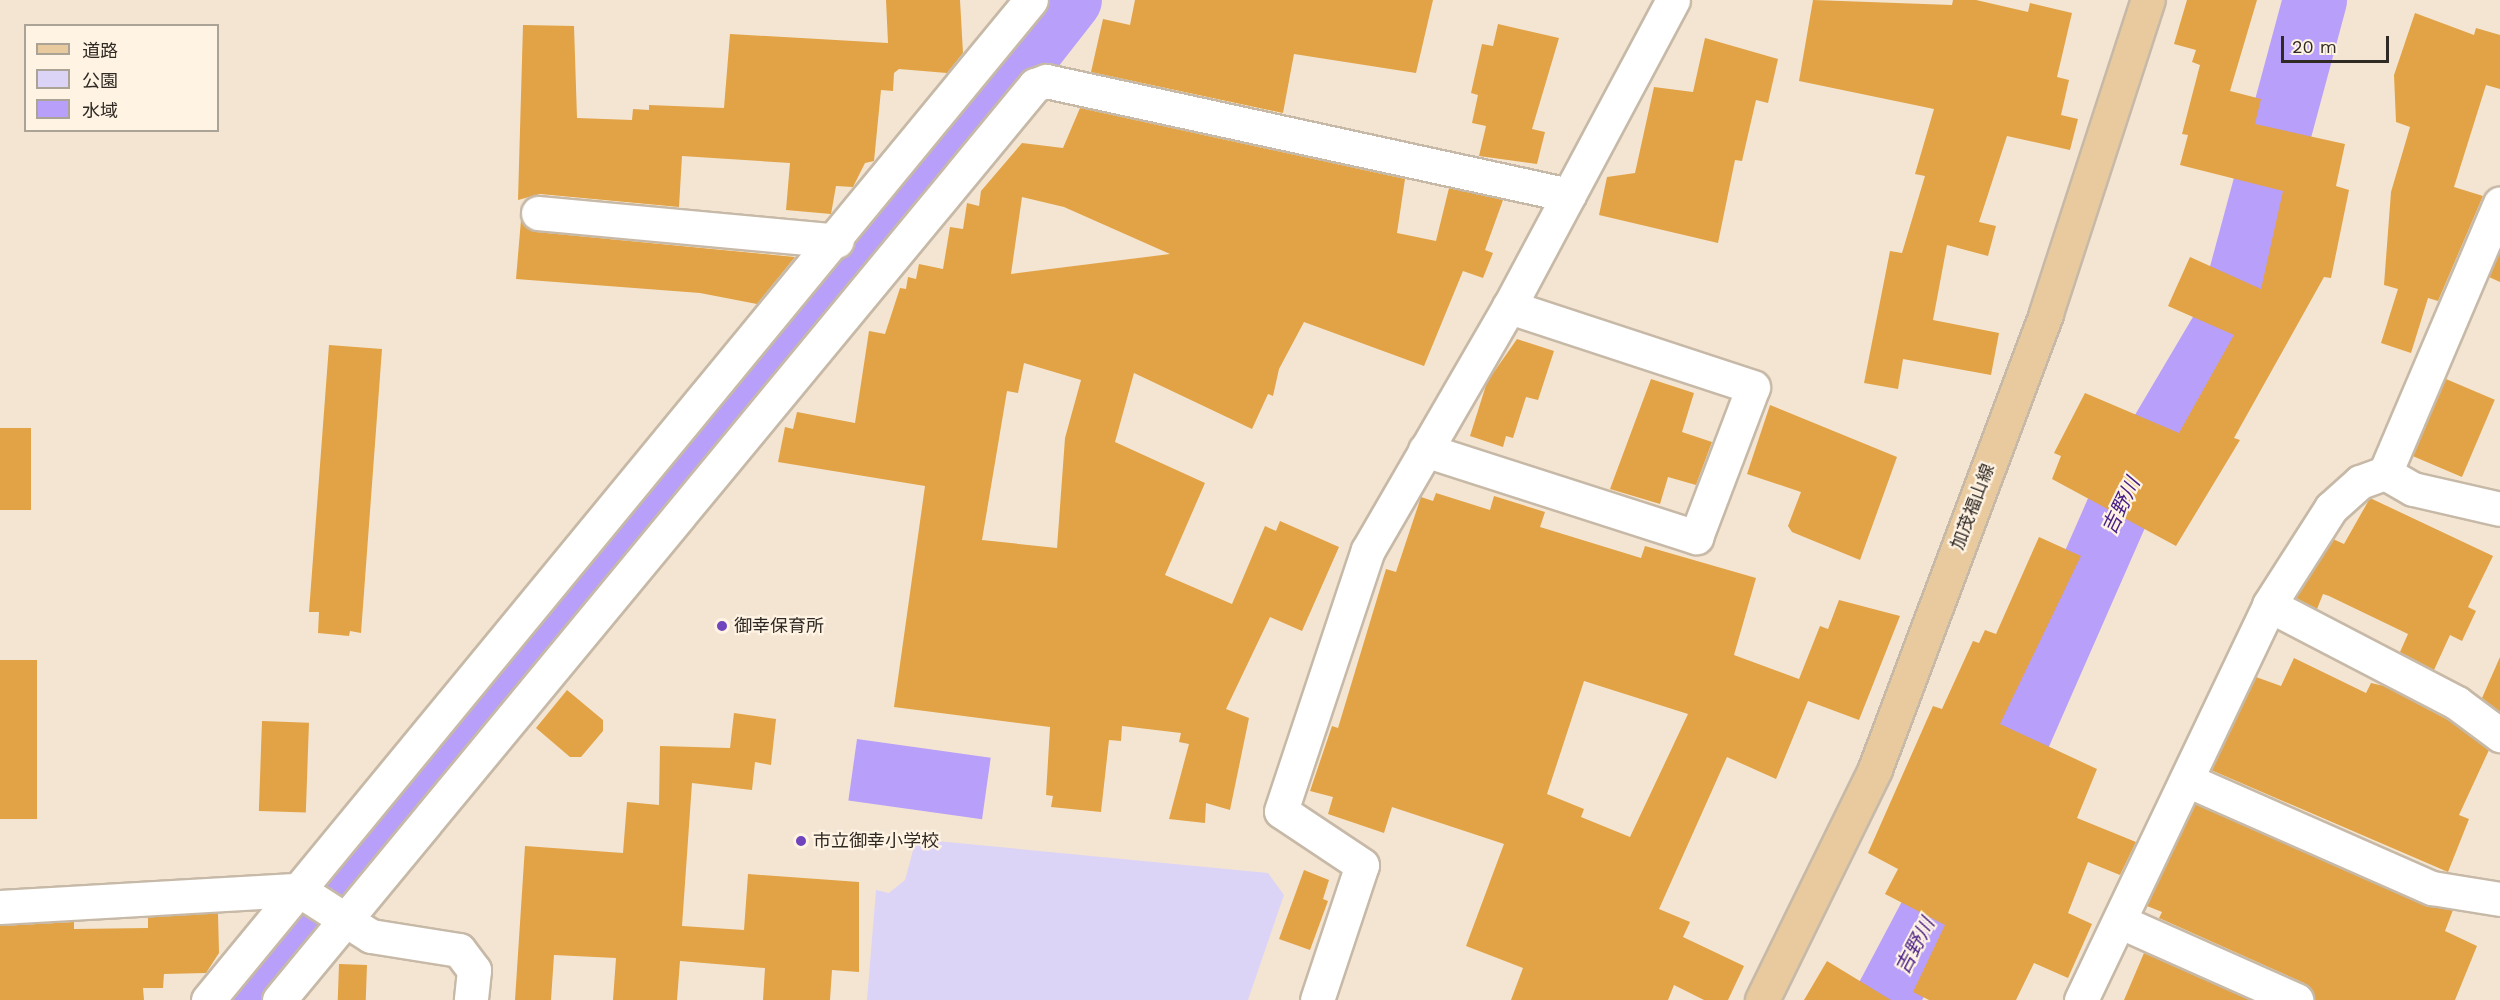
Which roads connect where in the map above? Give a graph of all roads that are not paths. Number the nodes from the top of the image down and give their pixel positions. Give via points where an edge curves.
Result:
1 (1031, 0) edge
2 (1673, 0) edge
3 (2148, 0) edge
4 (1569, 195) junction
5 (2500, 203) edge
6 (538, 213) dead end
7 (837, 241) junction
8 (1509, 307) junction
9 (1425, 450) junction
10 (2385, 473) junction
11 (2500, 508) edge
12 (2269, 605) junction
13 (2500, 735) edge
14 (2189, 781) junction
15 (304, 893) junction
16 (2500, 898) edge
17 (0, 907) edge
18 (343, 918) junction
19 (2121, 922) junction
20 (208, 1000) edge
21 (279, 1000) edge
22 (471, 1000) edge
23 (1317, 1000) edge
24 (1762, 1000) edge
25 (2081, 1000) edge
26 (2296, 1000) edge

1 - 7 street
2 - 4 street
3 - 24 main road, 加茂福山線 via 2046,313 1875,769
4 - 8 street
4 - 18 street via 1046,81 1035,85
5 - 10 street
6 - 7 street
7 - 15 street
8 - 9 street
8 - 9 street via 1753,387 1696,537
9 - 23 street via 1368,550 1281,811 1362,865
10 - 11 street via 2412,489
10 - 12 street via 2360,482 2331,508
12 - 13 street via 2457,703
12 - 14 street via 2190,765
14 - 16 street via 2432,888
14 - 19 street
15 - 17 street
15 - 18 street
15 - 20 street
18 - 21 street
18 - 22 street via 371,936 459,950 474,970
19 - 25 street
19 - 26 street

